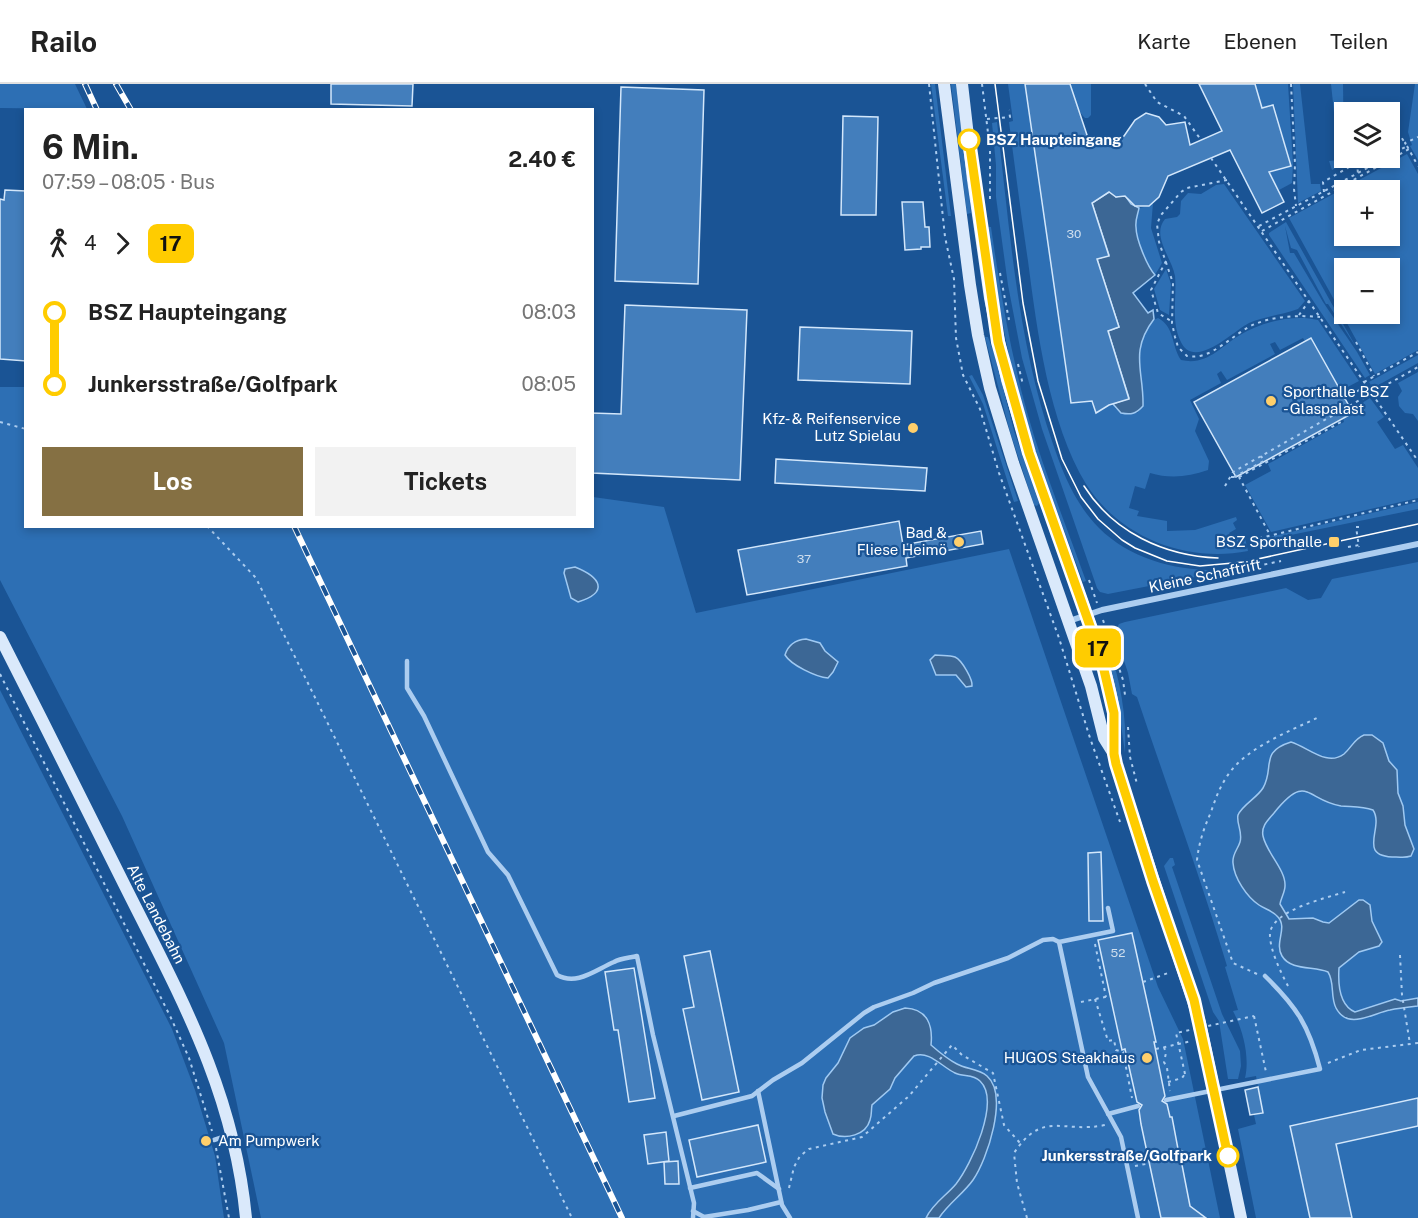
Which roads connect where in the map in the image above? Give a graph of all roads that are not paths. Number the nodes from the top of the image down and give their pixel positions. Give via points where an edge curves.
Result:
1 (944, 84) edge
2 (962, 84) edge
3 (1418, 544) edge
4 (1086, 615) junction
5 (1069, 621) junction
6 (0, 637) edge
7 (406, 661) dead end
8 (1114, 754) junction
9 (1108, 908) dead end
10 (1059, 942) junction
11 (1265, 976) road end
12 (1214, 1090) junction
13 (758, 1091) junction
14 (1169, 1100) road end
15 (1136, 1106) road end
16 (1108, 1114) junction
17 (674, 1116) junction
18 (232, 1134) junction
19 (214, 1140) road end
20 (690, 1188) junction
21 (779, 1189) junction
22 (782, 1202) junction
23 (693, 1211) junction
24 (246, 1218) edge
25 (693, 1218) edge
26 (790, 1218) edge
27 (1138, 1218) edge
28 (1241, 1218) edge

1 - 5 main road via 983,357 1012,463
2 - 4 main road via 998,342 1022,431
3 - 4 street, Kleine Schaftrift
4 - 5 street, Kleine Schaftrift
4 - 8 main road via 1114,713
5 - 8 main road via 1104,738
6 - 18 main road, Alte Landebahn via 193,1022
7 - 17 lane via 407,688 488,852 508,875 557,975 565,979 585,977 616,960 637,956
8 - 12 main road via 1204,1038
9 - 10 lane via 1113,931
10 - 13 lane via 1043,940 1008,958 874,1007 802,1063
10 - 16 lane via 1088,1077
11 - 12 lane via 1302,1018 1320,1069
12 - 14 lane
12 - 28 main road
13 - 17 lane via 752,1096
13 - 21 lane
15 - 16 lane
16 - 27 lane via 1121,1137
17 - 20 lane
18 - 19 lane
18 - 24 main road, Alte Landebahn
20 - 21 lane via 758,1173
20 - 23 lane
21 - 22 lane
22 - 23 lane via 704,1217
22 - 26 lane
23 - 25 lane

